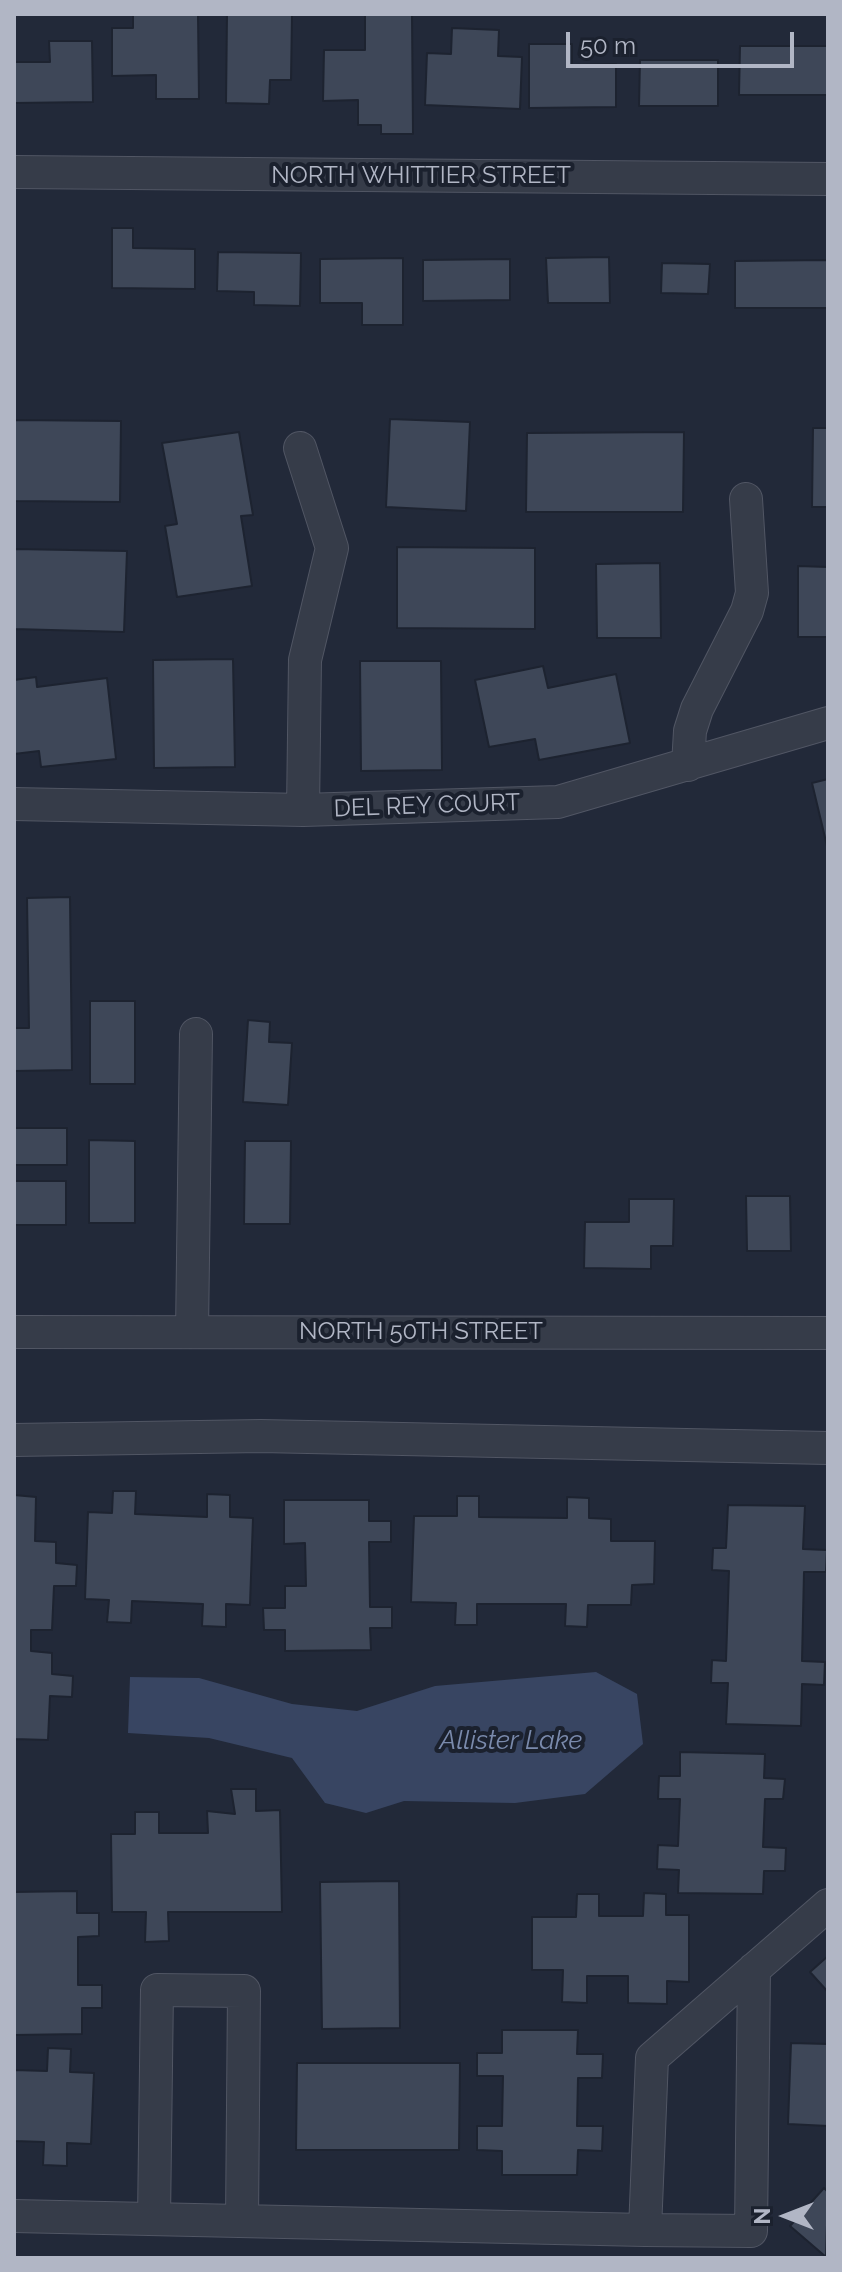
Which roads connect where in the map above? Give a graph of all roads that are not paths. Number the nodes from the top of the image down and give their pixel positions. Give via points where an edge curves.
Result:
1 (14, 172) edge
2 (828, 179) edge
3 (300, 448) dead end
4 (746, 499) dead end
5 (828, 723) edge
6 (688, 765) junction
7 (14, 804) edge
8 (303, 810) junction
9 (196, 1034) dead end
10 (14, 1332) edge
11 (192, 1332) junction
12 (828, 1333) edge
13 (14, 1440) edge
14 (828, 1448) edge
15 (828, 1905) edge
16 (754, 1969) junction
17 (14, 2216) edge
18 (154, 2219) junction
19 (242, 2221) junction
20 (645, 2230) junction

1 - 2 street, NORTH WHITTIER STREET
3 - 8 street via 332,548 305,660
4 - 6 street via 752,593 697,709
5 - 6 street, DEL REY COURT
6 - 8 street, DEL REY COURT via 558,802
7 - 8 street, DEL REY COURT
9 - 11 street
10 - 11 street, NORTH 50TH STREET
11 - 12 street, NORTH 50TH STREET
13 - 14 street via 261,1436
15 - 16 street
16 - 20 street via 652,2058
16 - 20 street via 751,2231
17 - 18 street
18 - 19 street
18 - 19 street via 157,1990 244,1991
19 - 20 street

